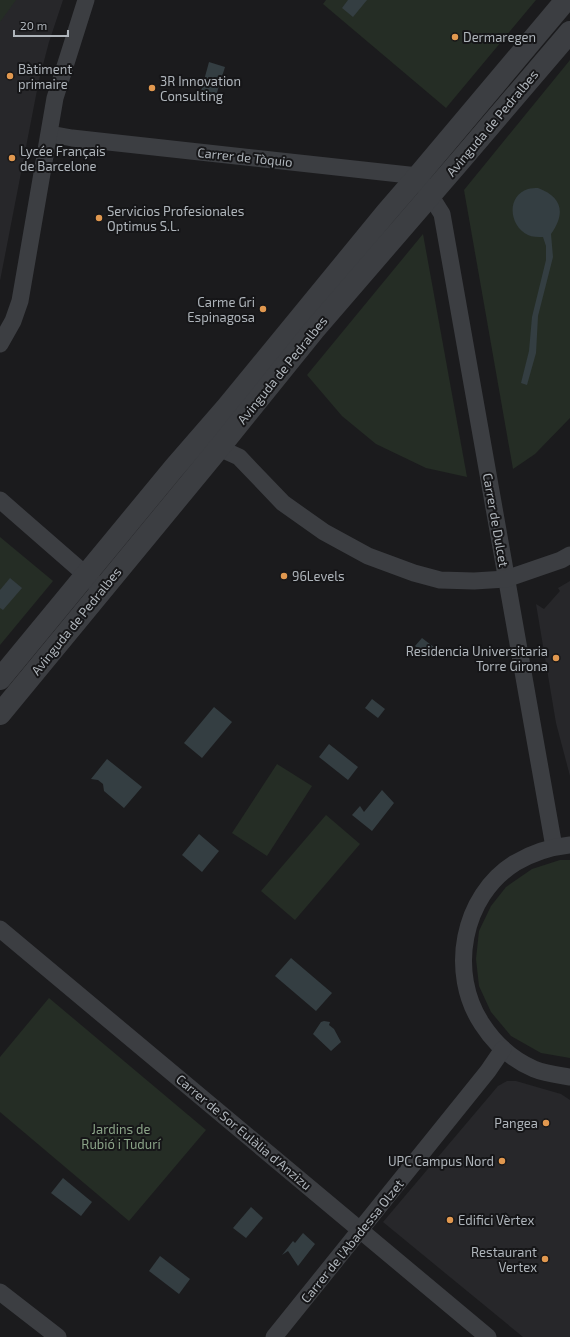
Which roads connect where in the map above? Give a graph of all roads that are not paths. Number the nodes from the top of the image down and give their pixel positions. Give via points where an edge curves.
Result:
1 (86, 0) edge
2 (566, 0) edge
3 (570, 32) edge
4 (50, 134) junction
5 (418, 176) junction
6 (430, 196) junction
7 (0, 344) edge
8 (196, 443) junction
9 (219, 448) junction
10 (0, 500) edge
11 (570, 555) edge
12 (85, 575) junction
13 (506, 579) junction
14 (102, 589) junction
15 (0, 680) edge
16 (0, 714) edge
17 (562, 846) edge
18 (0, 929) edge
19 (503, 1049) junction
20 (570, 1077) edge
21 (361, 1230) junction
22 (0, 1292) edge
23 (58, 1337) edge
24 (274, 1337) edge
25 (488, 1337) edge

1 - 4 street via 55,98
2 - 5 street, Avinguda de Pedralbes
3 - 6 street, Avinguda de Pedralbes
4 - 5 street, Carrer de Tòquio
4 - 7 street via 20,301 13,321
5 - 6 street
5 - 8 street, Avinguda de Pedralbes
6 - 9 street, Avinguda de Pedralbes via 314,330
6 - 13 street, Carrer de Dulcet via 442,214
8 - 9 street
8 - 12 street, Avinguda de Pedralbes
9 - 13 street via 239,457 283,503 324,532 368,556 440,580
9 - 14 street, Avinguda de Pedralbes
10 - 12 street
11 - 13 street
12 - 14 street
12 - 15 street, Avinguda de Pedralbes
13 - 17 street, Carrer de Dulcet
14 - 16 street, Avinguda de Pedralbes
17 - 19 street via 534,854 515,863 498,877 484,893 473,912 466,932 463,975 468,996 476,1016 488,1034
18 - 21 street, Carrer de Sor Eulàlia d'Anzizu
19 - 20 street via 534,1069
19 - 21 street, Carrer de l'Abadessa Olzet
21 - 24 street, Carrer de l'Abadessa Olzet
21 - 25 street, Carrer de Sor Eulàlia d'Anzizu
22 - 23 street

